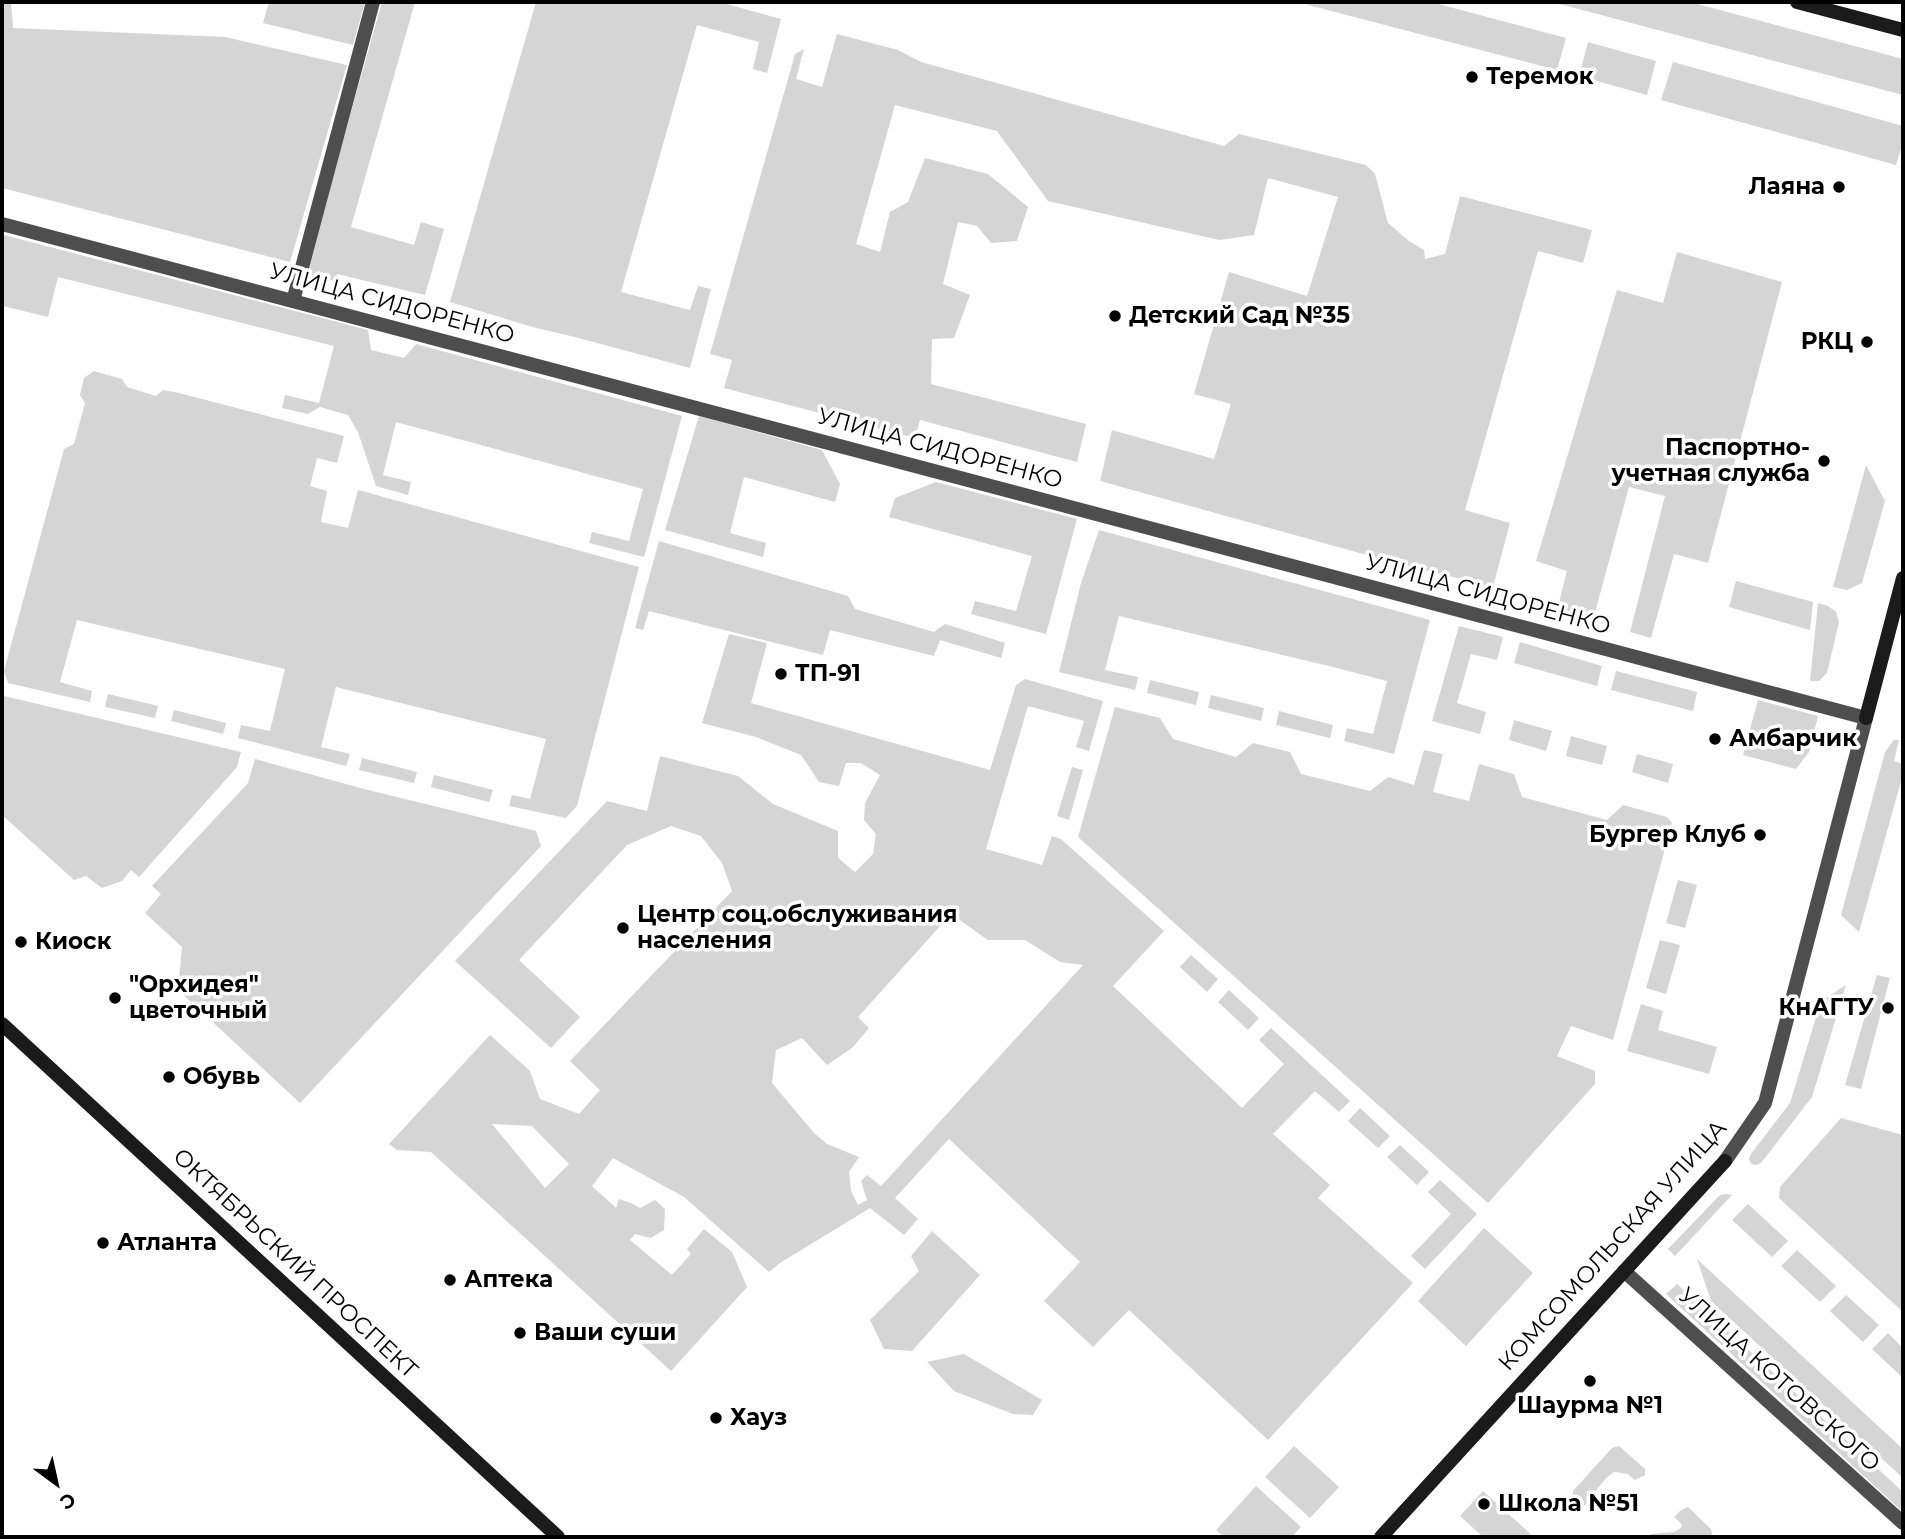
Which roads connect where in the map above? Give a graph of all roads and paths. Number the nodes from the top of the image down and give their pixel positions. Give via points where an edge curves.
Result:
1 (373, 2) edge
2 (1797, 2) edge
3 (1903, 30) edge
4 (2, 224) edge
5 (293, 301) junction
6 (1903, 578) edge
7 (1866, 719) junction
8 (2, 1024) edge
9 (1624, 1271) junction
10 (1903, 1522) edge
11 (558, 1537) edge
12 (1381, 1537) edge

1 - 5 street
2 - 3 street
4 - 5 street, УЛИЦА СИДОРЕНКО
5 - 7 street, УЛИЦА СИДОРЕНКО
6 - 7 street, КОМСОМОЛЬСКАЯ УЛИЦА
7 - 9 street, КОМСОМОЛЬСКАЯ УЛИЦА via 1765,1103 1725,1161
8 - 11 street, ОКТЯБРЬСКИЙ ПРОСПЕКТ
9 - 10 street, УЛИЦА КОТОВСКОГО
9 - 12 street, КОМСОМОЛЬСКАЯ УЛИЦА

